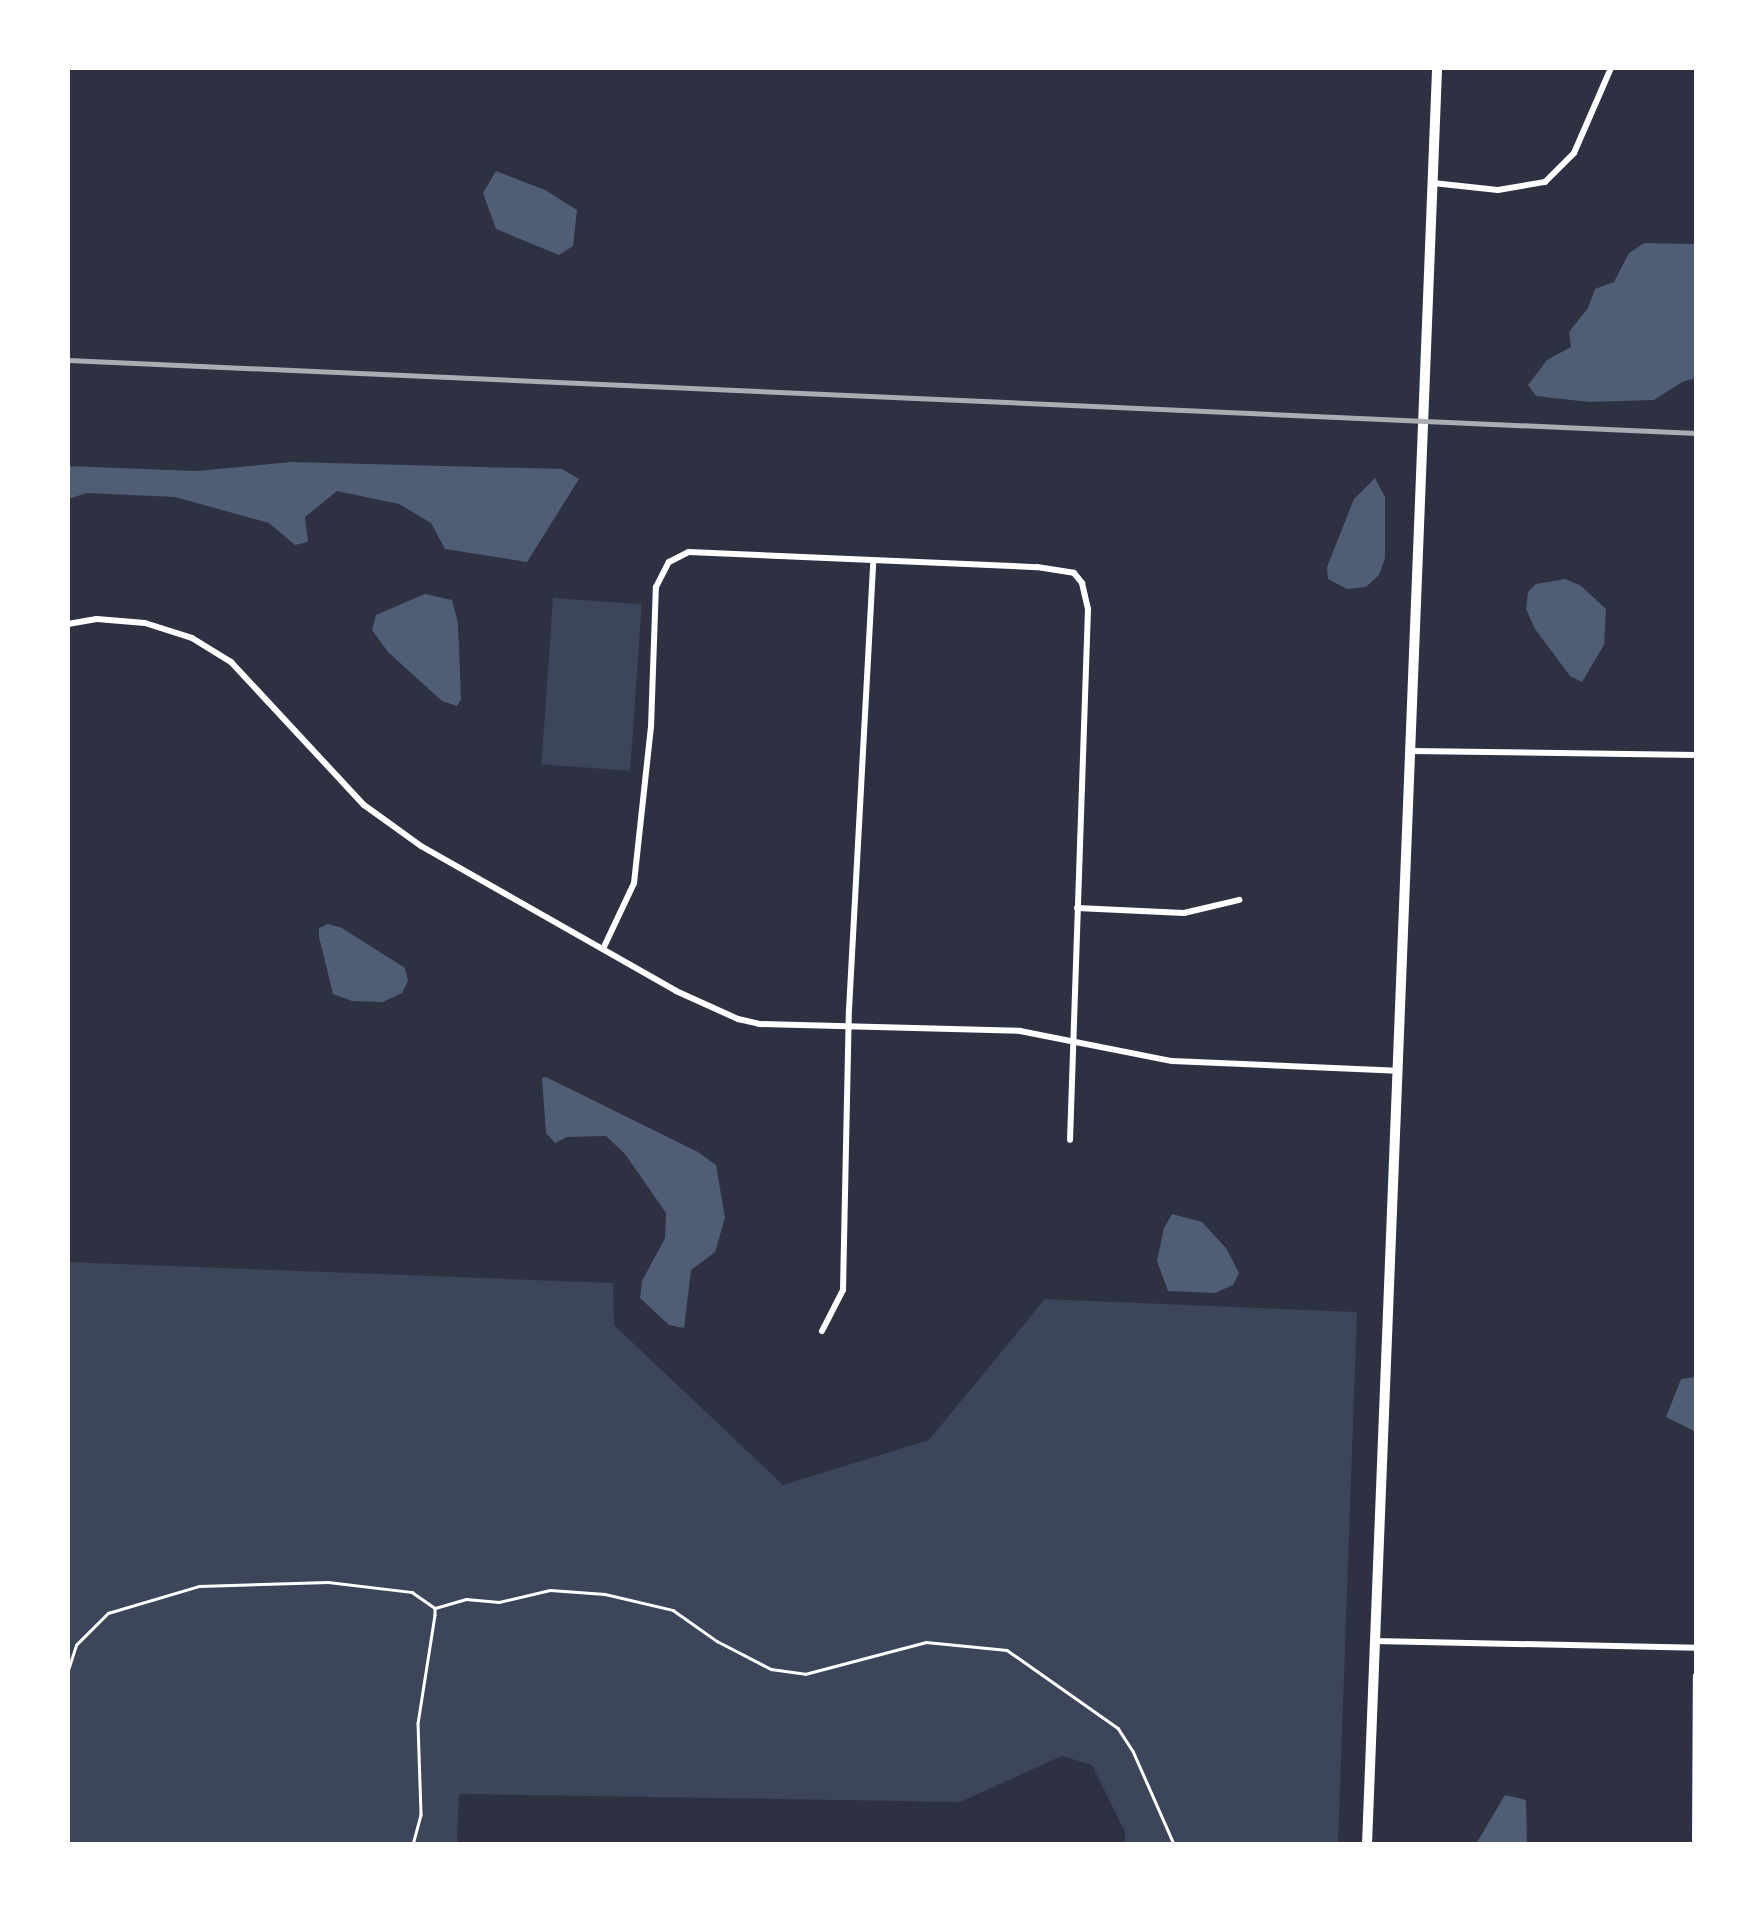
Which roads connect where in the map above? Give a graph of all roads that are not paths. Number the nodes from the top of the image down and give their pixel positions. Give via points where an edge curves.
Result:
1 (1437, 68) edge
2 (1611, 68) edge
3 (1432, 183) junction
4 (873, 562) junction
5 (68, 624) edge
6 (1411, 751) junction
7 (1696, 755) edge
8 (1239, 900) dead end
9 (1076, 908) junction
10 (603, 949) junction
11 (848, 1028) junction
12 (1073, 1040) junction
13 (1397, 1071) junction
14 (1070, 1140) dead end
15 (822, 1331) dead end
16 (1375, 1640) junction
17 (1696, 1648) edge
18 (1696, 1676) edge
19 (1367, 1844) edge
20 (1694, 1844) edge

1 - 3 main road
2 - 3 street via 1574,153 1545,182 1498,190
3 - 6 main road
4 - 9 street via 1037,566 1074,573 1082,583 1088,609
4 - 10 street via 690,552 669,562 656,586 651,727 634,884
4 - 11 street
5 - 10 street via 145,622 192,638 231,662 364,805 421,846
6 - 7 street
6 - 13 main road
8 - 9 street via 1184,913
9 - 12 street
10 - 11 street via 738,1019
11 - 12 street via 1020,1031
11 - 15 street via 842,1290
12 - 13 street via 1172,1061
12 - 14 street
13 - 16 main road
16 - 17 street
16 - 19 main road
18 - 20 street

